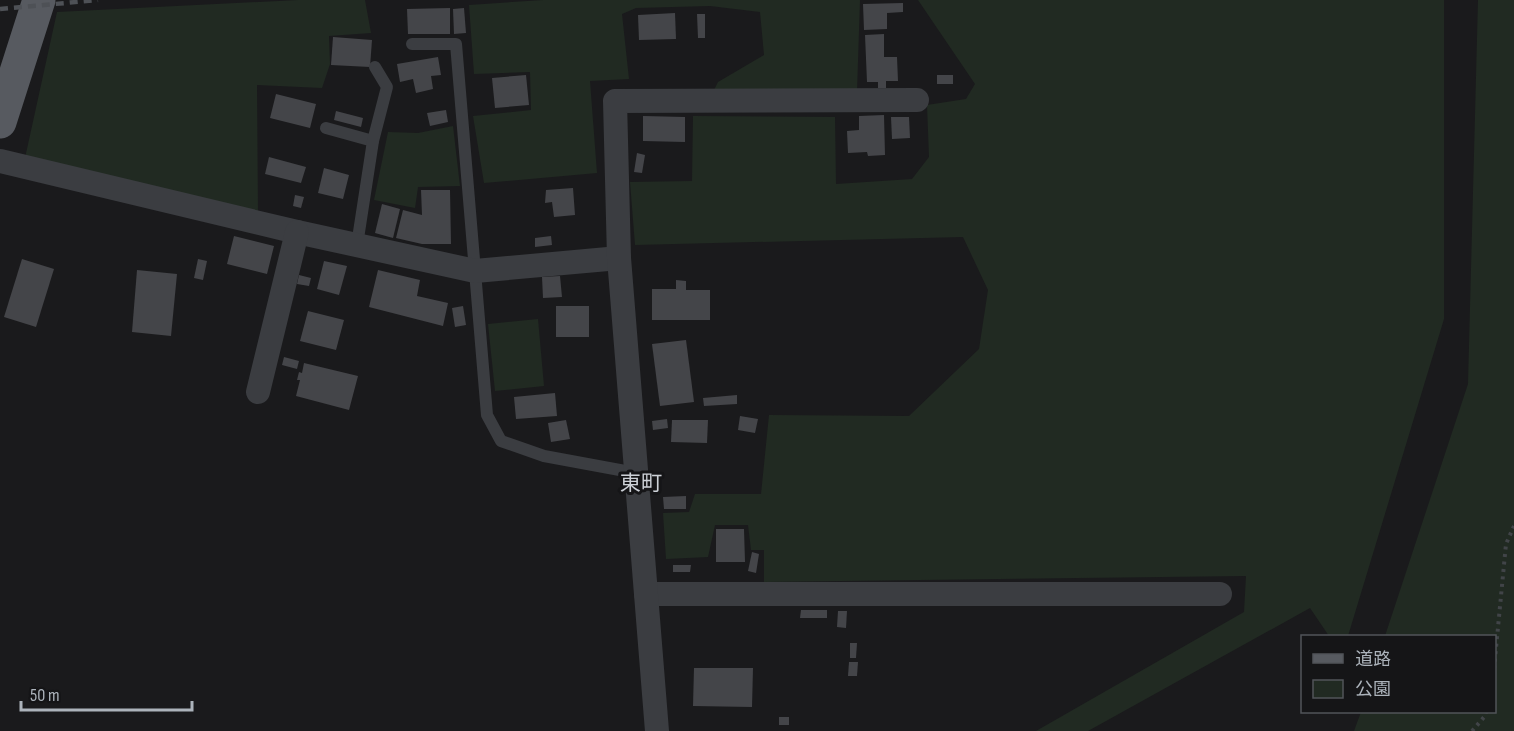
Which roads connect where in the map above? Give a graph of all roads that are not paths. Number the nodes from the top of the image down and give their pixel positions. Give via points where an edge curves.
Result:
1 (39, 0) edge
2 (412, 44) dead end
3 (375, 67) dead end
4 (917, 100) dead end
5 (1, 118) edge
6 (326, 128) dead end
7 (373, 141) junction
8 (0, 161) edge
9 (297, 232) junction
10 (357, 245) junction
11 (619, 258) junction
12 (475, 271) junction
13 (258, 392) dead end
14 (636, 473) junction
15 (646, 594) junction
16 (1220, 594) dead end
17 (657, 731) edge

1 - 5 main road
2 - 12 lane via 456,44
3 - 7 lane via 387,87
4 - 11 street via 615,101
6 - 7 lane
7 - 10 lane
8 - 9 street
9 - 10 street
9 - 13 street
10 - 12 street
11 - 12 street
11 - 14 street
12 - 14 lane via 487,415 501,441 544,456
14 - 15 street
15 - 16 street
15 - 17 street

